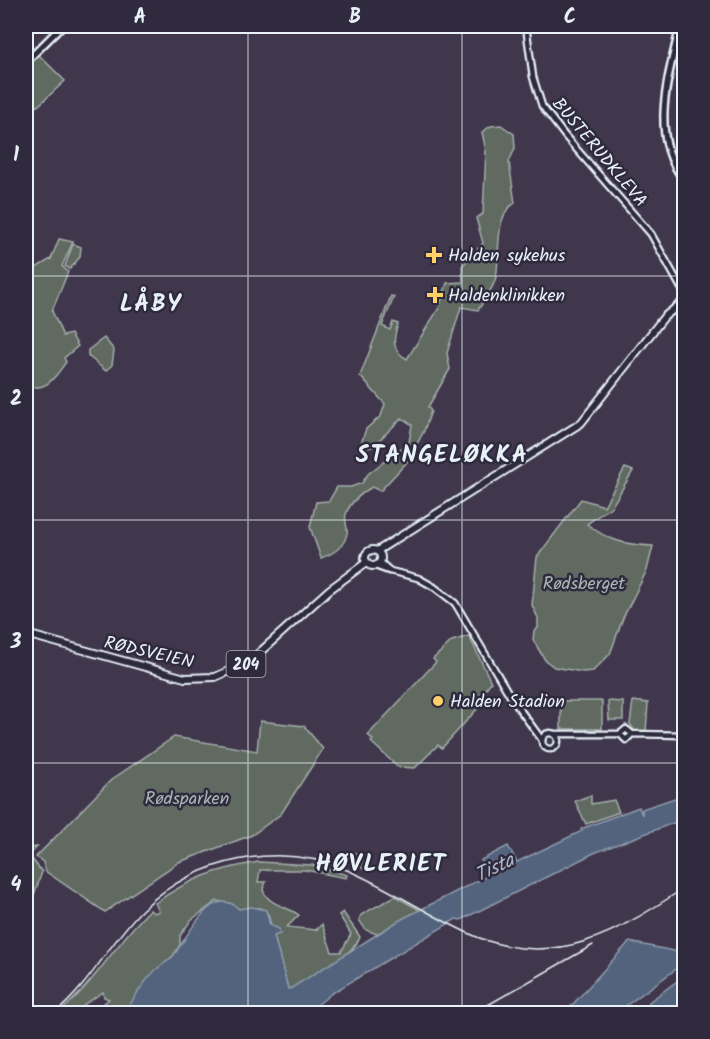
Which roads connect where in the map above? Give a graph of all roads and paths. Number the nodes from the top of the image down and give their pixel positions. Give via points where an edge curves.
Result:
1 (62, 26) edge
2 (526, 26) edge
3 (680, 26) edge
4 (26, 62) edge
5 (684, 180) edge
6 (679, 286) junction
7 (684, 293) edge
8 (684, 300) edge
9 (377, 551) junction
10 (367, 562) junction
11 (378, 564) junction
12 (26, 634) edge
13 (531, 726) junction
14 (547, 733) junction
15 (555, 734) junction
16 (570, 734) junction
17 (684, 735) edge
18 (542, 740) junction
19 (558, 740) junction

1 - 4 main road
2 - 6 street, BUSTERUDKLEVA via 533,77 542,106 646,227
3 - 5 main road via 665,103 665,140
6 - 7 street
6 - 8 street
8 - 9 highway, 204 via 664,317 580,423
9 - 10 highway, 204 via 368,552
9 - 11 highway via 381,556
10 - 11 highway
10 - 12 highway, RØDSVEIEN / 204 via 249,662 209,678 164,673
11 - 13 street via 427,583 455,603
13 - 14 street
13 - 18 street
14 - 15 street
14 - 18 street
15 - 16 street
15 - 19 street
16 - 17 street via 620,734 626,729 632,734
16 - 19 street
18 - 19 street via 550,750

